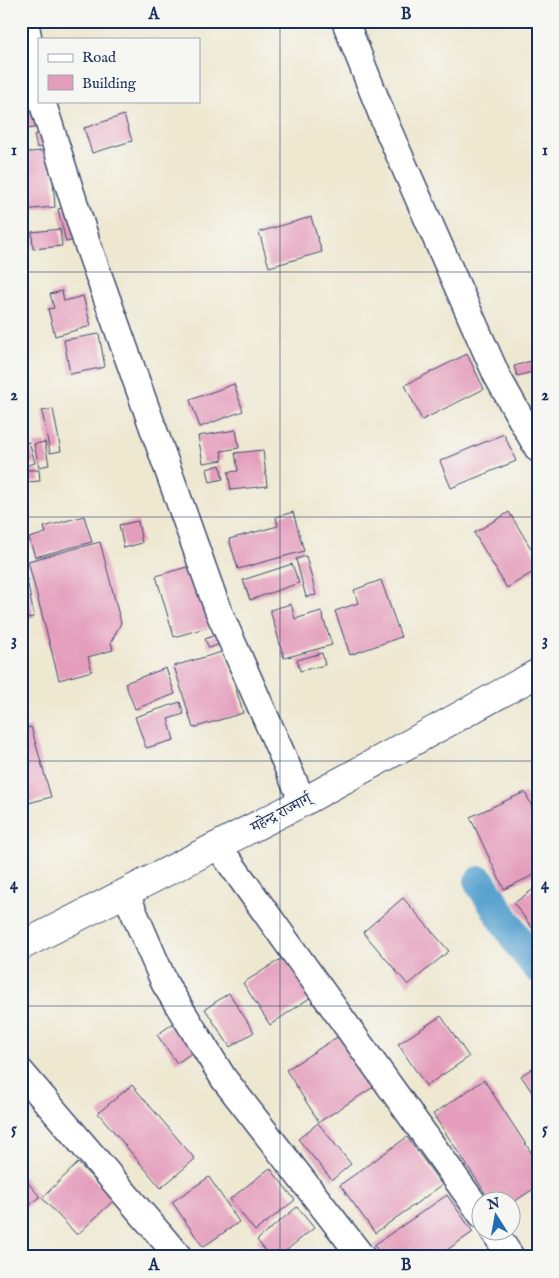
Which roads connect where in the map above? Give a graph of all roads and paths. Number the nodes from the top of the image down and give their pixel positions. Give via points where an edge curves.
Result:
1 (25, 21) edge
2 (345, 21) edge
3 (38, 87) edge
4 (42, 102) edge
5 (538, 449) edge
6 (538, 673) edge
7 (303, 802) junction
8 (218, 846) junction
9 (126, 894) junction
10 (22, 942) edge
11 (21, 1072) edge
12 (472, 1201) edge
13 (500, 1240) edge
14 (179, 1257) edge
15 (362, 1257) edge
16 (512, 1257) edge

1 - 3 street
2 - 5 street via 386,125 497,376
4 - 7 street via 86,240 218,610
6 - 7 highway, महेन्द्र राज्मार्ग्
7 - 8 highway, महेन्द्र राज्मार्ग्
8 - 9 highway, महेन्द्र राज्मार्ग्
8 - 12 street
9 - 10 highway, महेन्द्र राज्मार्ग्
9 - 15 street via 165,984 224,1079
11 - 14 street
13 - 16 street

